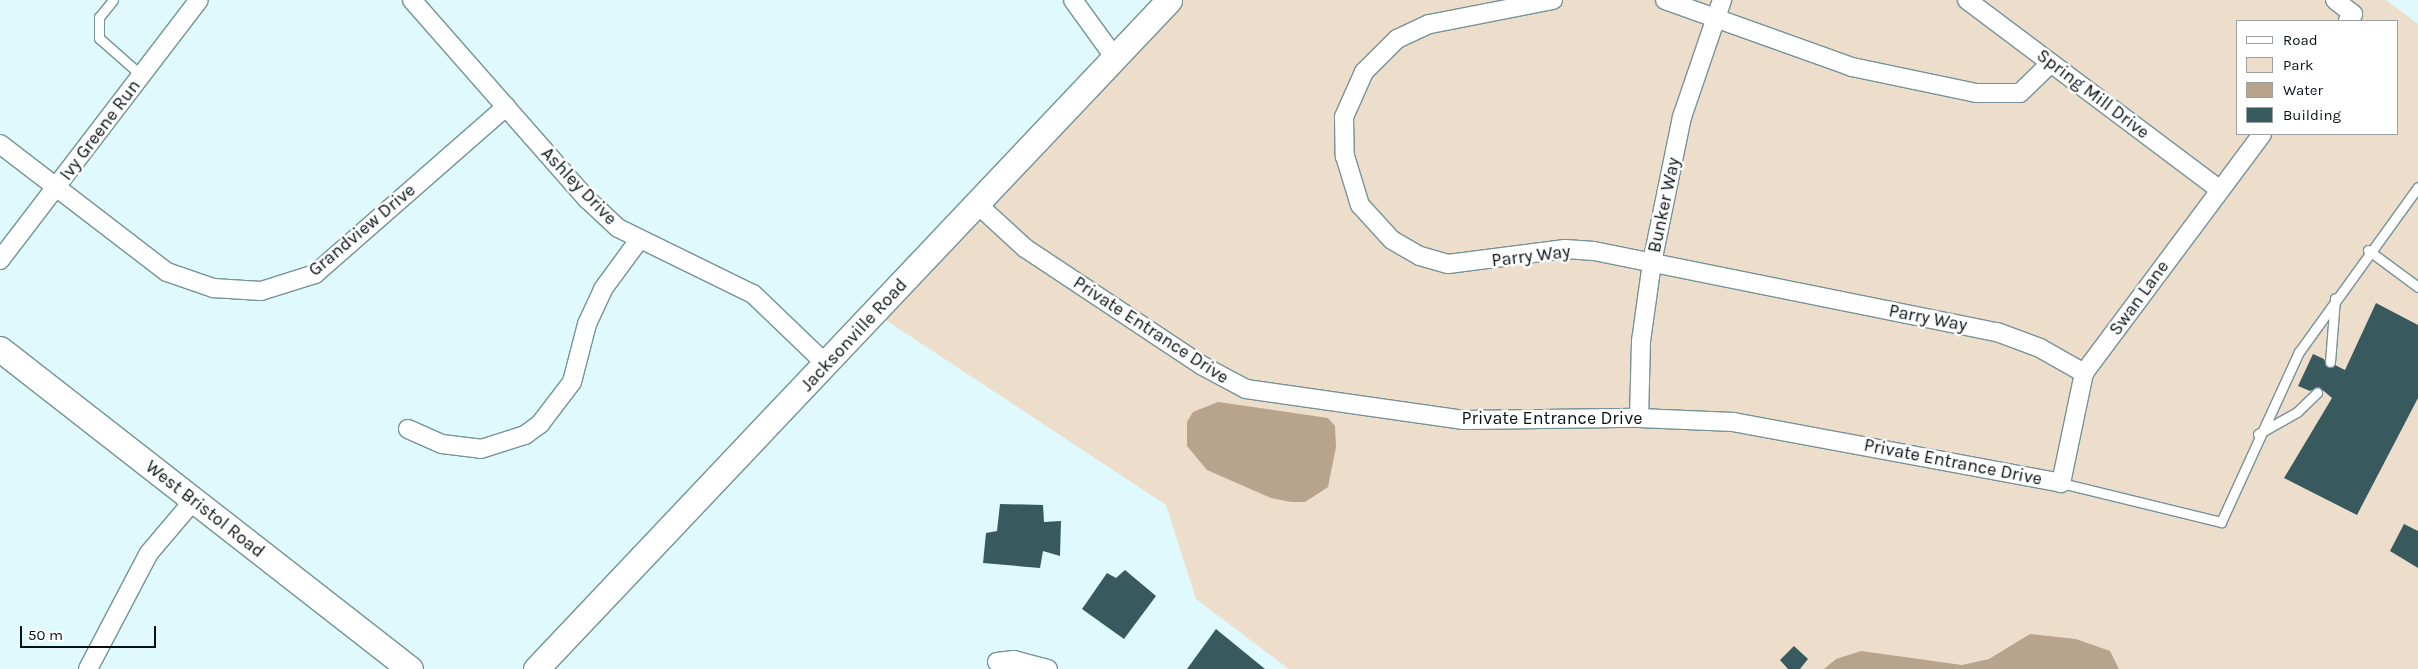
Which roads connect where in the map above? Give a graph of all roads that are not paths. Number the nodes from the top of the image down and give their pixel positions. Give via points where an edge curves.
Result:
1 (114, 0) edge
2 (199, 0) edge
3 (412, 0) edge
4 (1073, 0) edge
5 (1169, 0) edge
6 (1553, 0) edge
7 (1664, 0) edge
8 (1722, 0) edge
9 (1967, 0) edge
10 (2334, 0) edge
11 (1715, 18) junction
12 (2351, 18) edge
13 (1115, 58) junction
14 (2051, 63) junction
15 (141, 75) junction
16 (506, 107) junction
17 (2261, 135) edge
18 (0, 144) edge
19 (2418, 186) edge
20 (57, 188) junction
21 (2220, 188) junction
22 (977, 204) junction
23 (639, 240) junction
24 (2368, 250) junction
25 (0, 260) edge
26 (1652, 263) junction
27 (2418, 287) edge
28 (2335, 296) junction
29 (0, 349) edge
30 (2330, 362) dead end
31 (826, 364) junction
32 (2084, 373) junction
33 (2317, 393) dead end
34 (1639, 418) junction
35 (408, 429) dead end
36 (2258, 434) junction
37 (2062, 483) junction
38 (194, 500) junction
39 (997, 662) dead end
40 (88, 669) edge
41 (410, 669) edge
42 (536, 669) edge
43 (1048, 669) edge

1 - 15 lane via 99,17 99,38
2 - 15 street, Ivy Greene Run
3 - 16 street, Ashley Drive
4 - 13 street
5 - 13 main road, Jacksonville Road
6 - 26 street, Parry Way via 1429,24 1396,39 1378,54 1351,94 1344,116 1342,137 1351,186 1374,223 1392,240 1420,256 1448,264 1565,249
7 - 11 street
8 - 11 street, Bunker Way
9 - 14 street, Spring Mill Drive
10 - 12 street
11 - 14 street via 1852,66 1976,93 2020,93
11 - 26 street, Bunker Way via 1682,117
13 - 22 main road, Jacksonville Road
14 - 21 street, Spring Mill Drive
15 - 20 street, Ivy Greene Run
16 - 20 street, Grandview Drive via 315,274 262,291 228,291 181,280
16 - 23 street, Ashley Drive via 587,199
17 - 21 street, Swan Lane
18 - 20 street, Grandview Drive
19 - 24 lane
20 - 25 street, Ivy Greene Run
21 - 32 street, Swan Lane
22 - 31 main road, Jacksonville Road
22 - 34 street, Private Entrance Drive via 1025,248 1201,365 1246,389 1464,420
23 - 31 street, Ashley Drive via 753,294
23 - 35 street via 595,307 572,382 540,424 525,435 481,449 442,444
24 - 27 lane
24 - 28 lane
26 - 32 street, Parry Way via 1997,332 2040,348
26 - 34 street, Bunker Way via 1641,341
28 - 30 lane
28 - 36 lane via 2299,352
29 - 38 main road, West Bristol Road
31 - 42 main road, Jacksonville Road
32 - 37 street, Swan Lane
33 - 36 lane via 2297,412
34 - 37 street, Private Entrance Drive via 1788,430
36 - 37 lane via 2221,522
38 - 40 street via 150,553
38 - 41 main road, West Bristol Road
39 - 43 street via 1014,660

